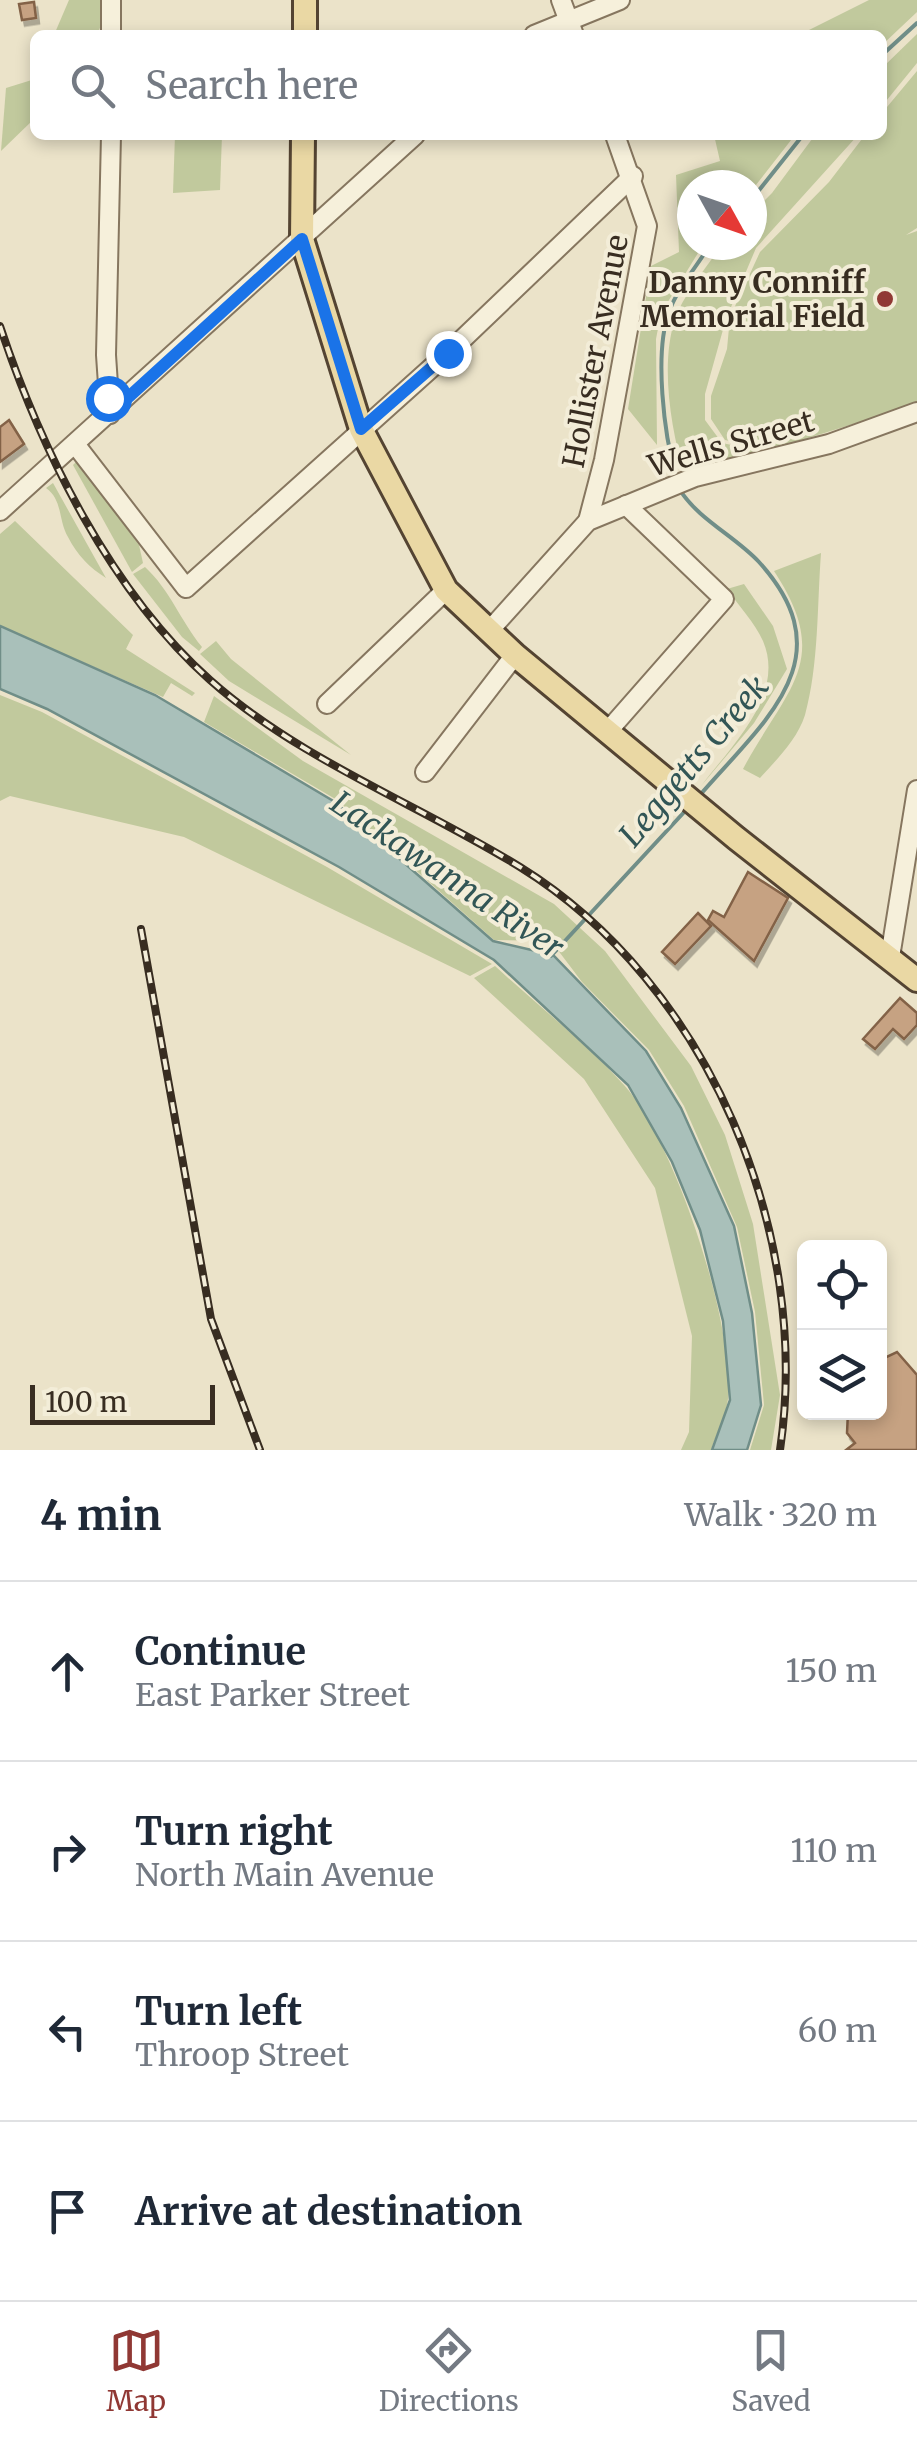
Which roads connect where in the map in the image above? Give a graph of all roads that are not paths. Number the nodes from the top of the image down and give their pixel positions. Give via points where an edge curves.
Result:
1 (111, 0) edge
2 (305, 0) edge
3 (561, 0) edge
4 (620, 0) edge
5 (570, 27) edge
6 (111, 30) edge
7 (305, 30) edge
8 (111, 140) edge
9 (303, 140) edge
10 (411, 140) edge
11 (618, 140) edge
12 (633, 176) junction
13 (302, 239) junction
14 (917, 412) edge
15 (110, 414) junction
16 (361, 429) junction
17 (74, 444) junction
18 (3, 501) edge
19 (626, 505) junction
20 (588, 521) junction
21 (446, 590) junction
22 (489, 631) junction
23 (515, 654) junction
24 (326, 704) dead end
25 (608, 731) junction
26 (425, 772) dead end
27 (917, 790) edge
28 (890, 957) junction
29 (917, 980) edge

1 - 6 street
2 - 7 main road
3 - 5 street
4 - 5 street
8 - 15 street
9 - 13 main road
10 - 13 street
11 - 12 street, Hollister Avenue
12 - 16 street
12 - 20 street, Hollister Avenue via 647,226
13 - 15 street
13 - 16 main road
14 - 19 street, Wells Street via 829,444 696,477
15 - 17 street
16 - 17 street via 186,588
16 - 21 main road
17 - 18 street
19 - 20 street, Wells Street
19 - 25 street via 724,599
20 - 22 street, Wells Street
21 - 22 main road
21 - 24 street
22 - 23 main road
23 - 25 main road
23 - 26 street
25 - 28 main road
27 - 28 street
28 - 29 main road

